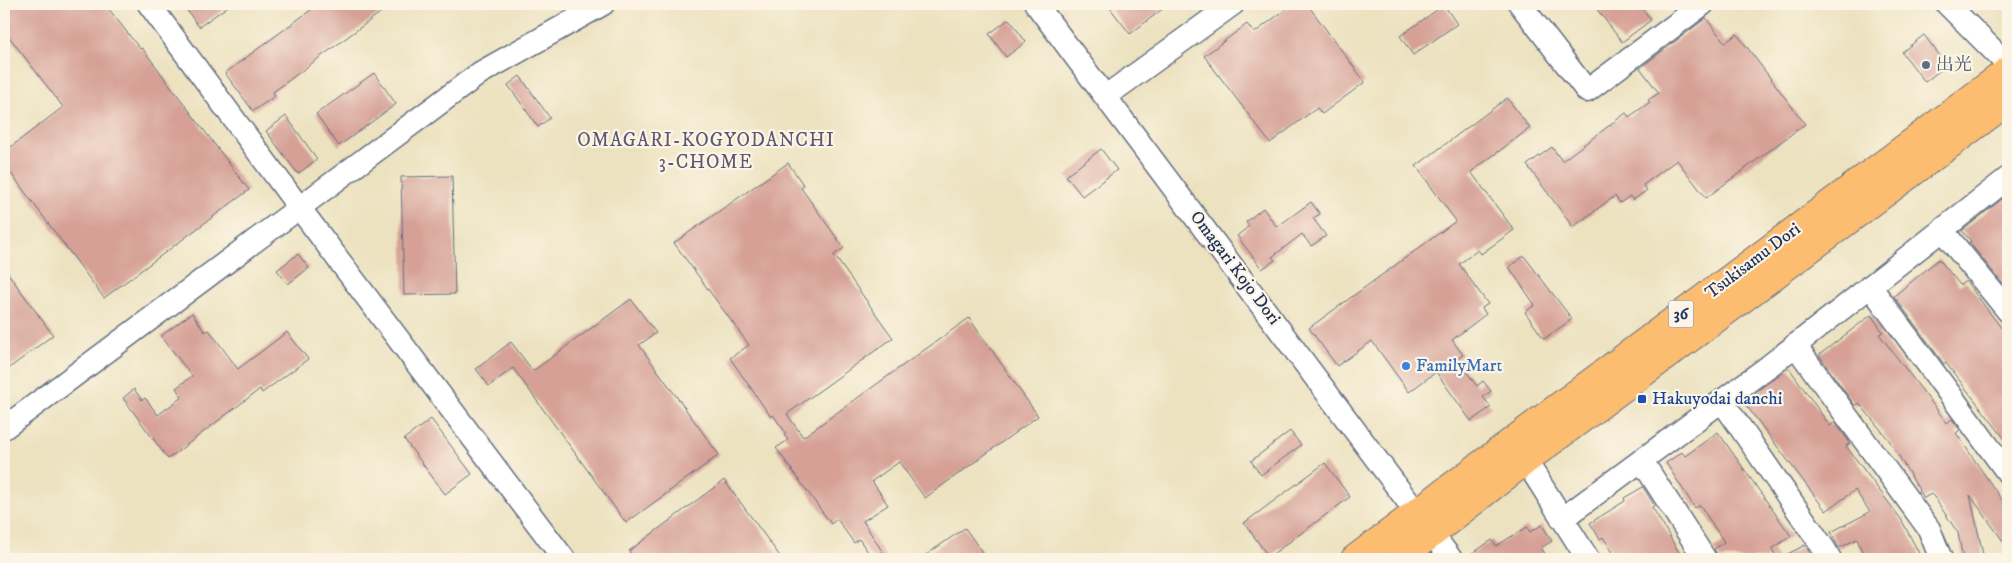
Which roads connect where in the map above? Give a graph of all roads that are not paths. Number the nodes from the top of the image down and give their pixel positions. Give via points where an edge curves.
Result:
1 (149, 4) edge
2 (603, 4) edge
3 (1036, 4) edge
4 (1233, 4) edge
5 (1520, 4) edge
6 (1703, 4) edge
7 (1947, 4) edge
8 (2008, 65) edge
9 (2008, 72) edge
10 (1106, 96) junction
11 (2008, 101) edge
12 (2008, 178) edge
13 (298, 206) junction
14 (1942, 230) junction
15 (1870, 286) junction
16 (2008, 311) edge
17 (1795, 345) junction
18 (1722, 401) junction
19 (4, 428) edge
20 (1519, 450) junction
21 (1642, 461) junction
22 (2008, 473) edge
23 (1562, 519) junction
24 (1425, 523) junction
25 (564, 559) edge
26 (1355, 559) edge
27 (1398, 559) edge
28 (1451, 559) edge
29 (1588, 559) edge
30 (1705, 559) edge
31 (1830, 559) edge
32 (1941, 559) edge

1 - 13 street
2 - 13 street via 480,73
3 - 10 street, Omagari Kojo Dori
4 - 10 street
5 - 6 street via 1587,91
7 - 8 street
9 - 20 highway, Tsukisamu Dori / 36
10 - 24 street, Omagari Kojo Dori
11 - 20 highway, Tsukisamu Dori / 36
12 - 14 street
13 - 19 street
13 - 25 street
14 - 15 street
14 - 16 street
15 - 17 street
15 - 22 street
17 - 18 street
17 - 32 street via 1929,529
18 - 21 street
18 - 31 street
20 - 23 street
20 - 24 highway, Tsukisamu Dori / 36
21 - 23 street
21 - 30 street
23 - 29 street
24 - 26 highway, Tsukisamu Dori / 36
24 - 27 highway, Tsukisamu Dori / 36
24 - 28 street, Omagari Kojo Dori

